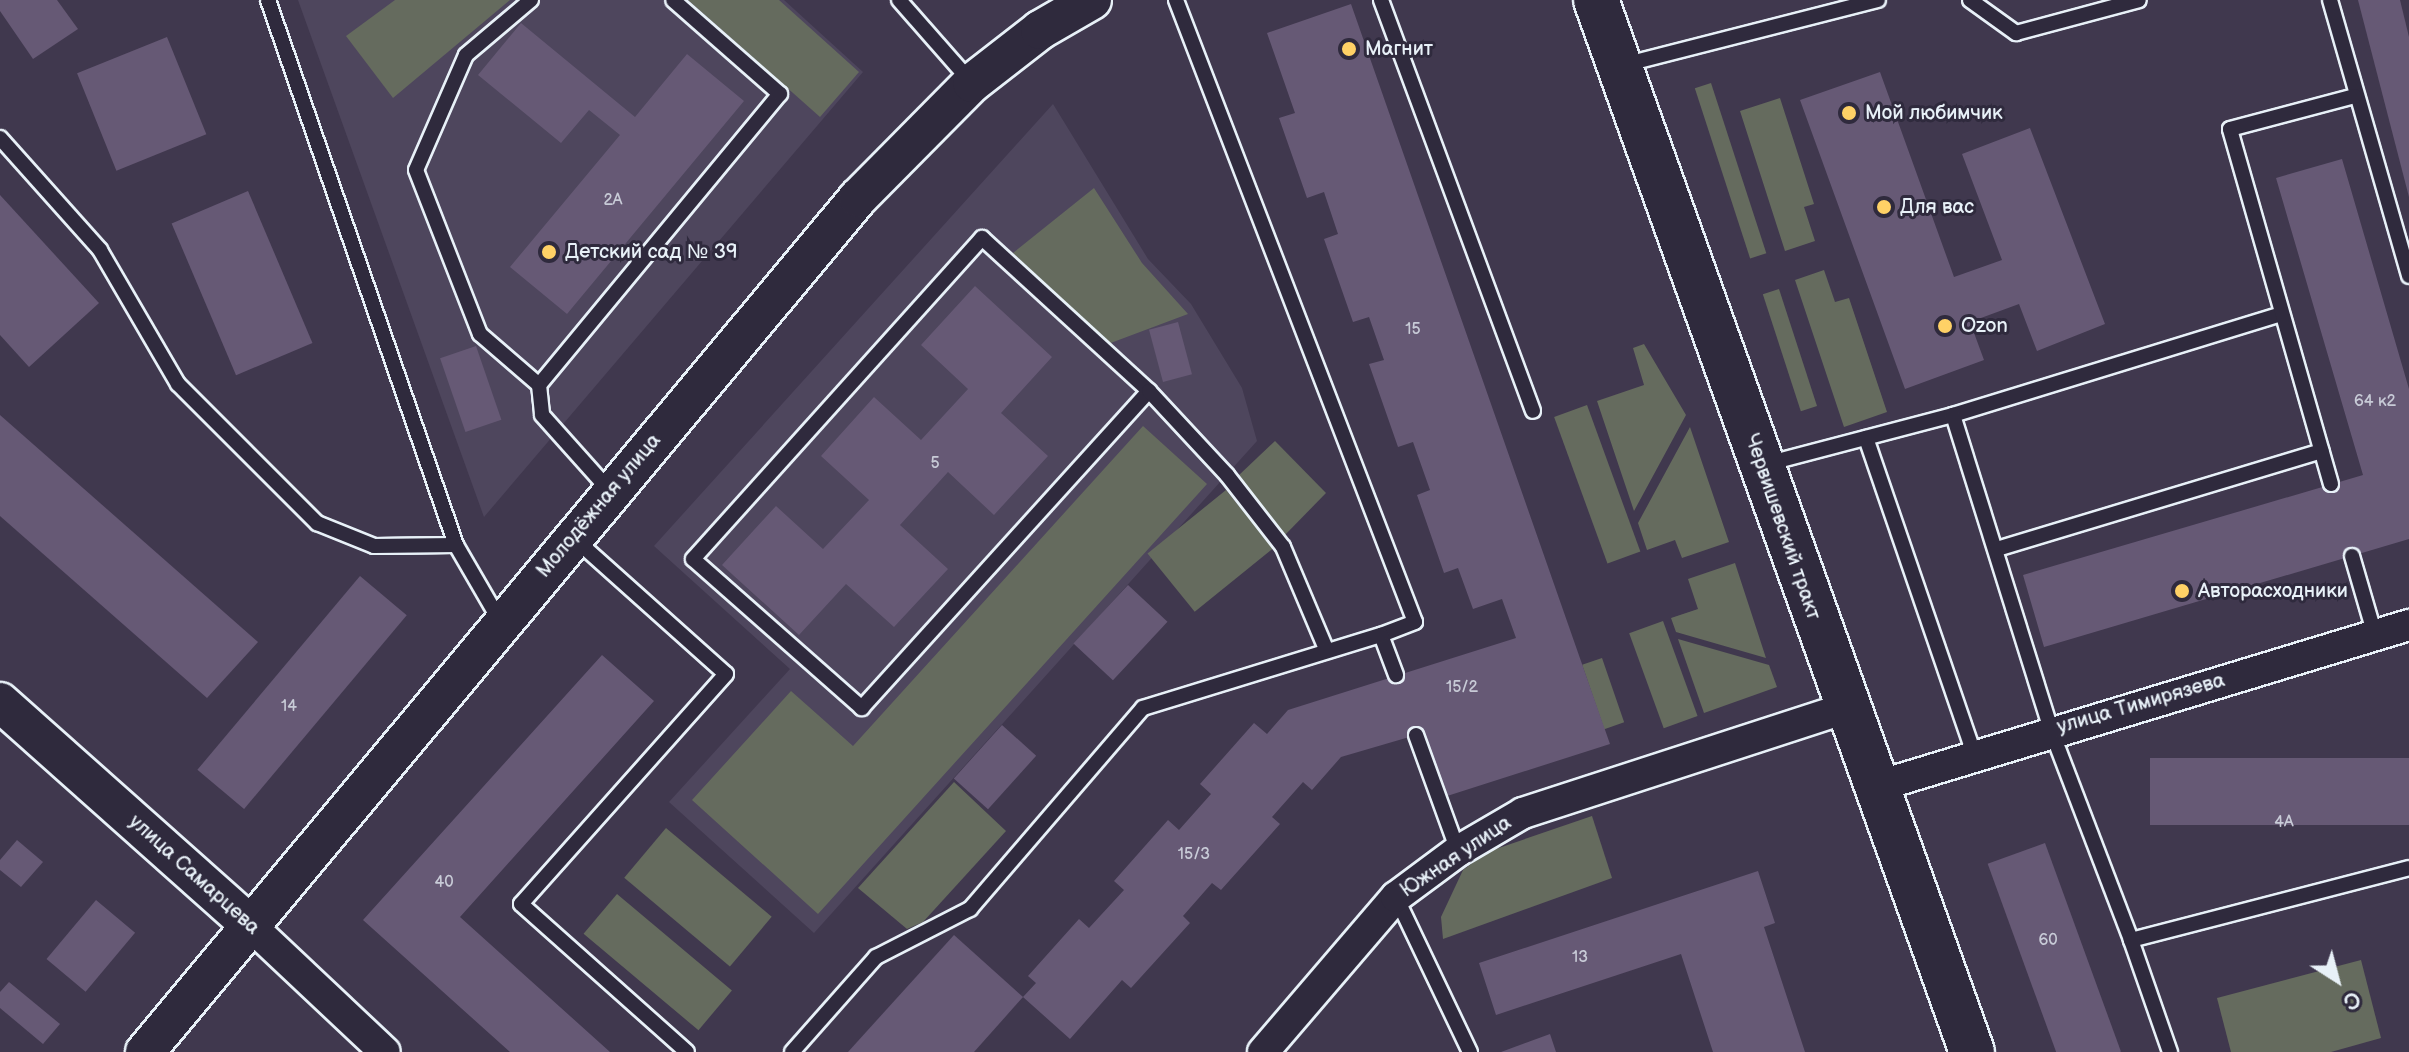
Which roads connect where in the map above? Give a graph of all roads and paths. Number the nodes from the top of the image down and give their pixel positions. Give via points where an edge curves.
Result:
1 (268, 0) edge
2 (531, 0) edge
3 (673, 0) edge
4 (899, 0) edge
5 (1092, 0) edge
6 (1176, 0) edge
7 (1381, 0) edge
8 (1596, 0) edge
9 (1878, 0) edge
10 (1970, 0) edge
11 (2139, 0) edge
12 (2330, 0) edge
13 (1619, 66) junction
14 (972, 83) junction
15 (2355, 96) junction
16 (0, 138) edge
17 (2409, 276) edge
18 (2281, 314) junction
19 (539, 385) junction
20 (1149, 391) junction
21 (1533, 411) dead end
22 (1953, 415) junction
23 (1866, 438) junction
24 (2322, 451) junction
25 (1761, 466) junction
26 (2331, 484) dead end
27 (611, 492) junction
28 (573, 537) junction
29 (456, 545) junction
30 (1997, 549) junction
31 (2352, 556) dead end
32 (500, 621) junction
33 (2409, 625) edge
34 (1381, 635) junction
35 (2375, 635) junction
36 (1326, 649) junction
37 (1396, 675) dead end
38 (0, 702) edge
39 (1846, 708) junction
40 (2051, 730) junction
41 (1416, 735) dead end
42 (1974, 753) junction
43 (1875, 787) junction
44 (1458, 851) junction
45 (2409, 868) edge
46 (1396, 897) junction
47 (250, 925) junction
48 (2131, 940) junction
49 (145, 1052) edge
50 (385, 1052) edge
51 (687, 1052) edge
52 (792, 1052) edge
53 (1263, 1052) edge
54 (1470, 1052) edge
55 (1972, 1052) edge
56 (2170, 1052) edge

1 - 29 lane
2 - 19 lane via 466,55 416,170 480,334
3 - 19 lane via 780,94
4 - 14 lane
5 - 14 street, Молодёжная улица via 1040,30
6 - 34 lane via 1415,622
7 - 21 lane
8 - 13 main road, Червишевский тракт
9 - 13 lane
10 - 11 lane via 2016,33
12 - 15 lane
13 - 25 main road, Червишевский тракт
14 - 27 street, Молодёжная улица via 858,198
15 - 17 lane
15 - 18 lane via 2230,129
16 - 29 lane via 100,250 178,384 317,523 374,546
18 - 22 lane
18 - 24 lane
19 - 27 lane via 542,415
20 - 20 lane via 982,238 693,559 862,708
20 - 36 lane via 1227,475 1283,547
22 - 23 lane
22 - 30 lane
23 - 25 lane
23 - 42 lane
24 - 26 lane
24 - 30 lane
25 - 39 main road, Червишевский тракт
27 - 28 street, Молодёжная улица
28 - 32 street, Молодёжная улица
28 - 51 lane via 726,674 521,904
29 - 32 lane
30 - 40 lane
31 - 35 lane
32 - 47 street, Молодёжная улица
33 - 35 street, улица Тимирязева
34 - 36 lane
34 - 37 lane
35 - 40 street, улица Тимирязева
36 - 52 lane via 1143,708 970,909 876,957
38 - 47 street, улица Самарцева
39 - 43 main road, Червишевский тракт
39 - 44 street, Южная улица via 1523,813
40 - 42 street, улица Тимирязева
40 - 48 lane
41 - 44 lane
42 - 43 street, улица Тимирязева
43 - 55 main road, Червишевский тракт
44 - 46 street, Южная улица
45 - 48 lane
46 - 53 street, Южная улица
46 - 54 lane
47 - 49 street, Молодёжная улица
47 - 50 street, улица Самарцева
48 - 56 lane

